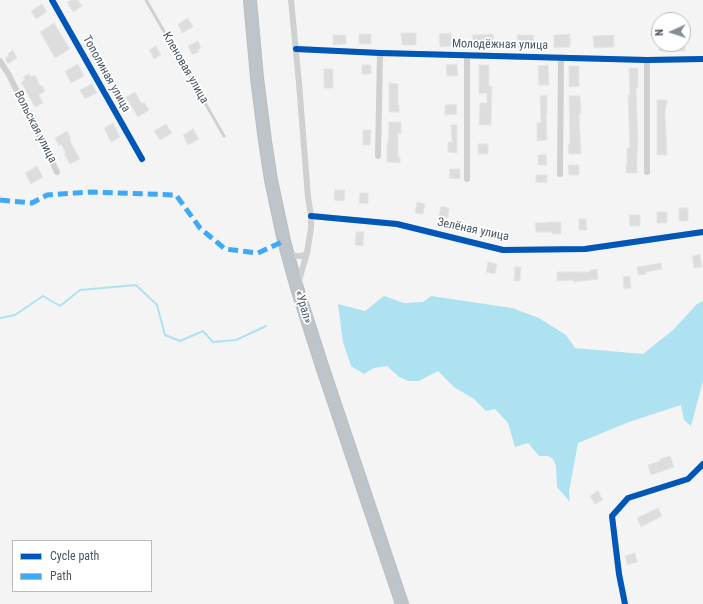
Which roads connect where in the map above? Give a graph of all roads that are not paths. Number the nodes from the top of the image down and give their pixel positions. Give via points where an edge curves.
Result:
1 (52, 0) edge
2 (146, 0) edge
3 (250, 0) edge
4 (291, 0) edge
5 (296, 49) junction
6 (380, 53) junction
7 (467, 55) junction
8 (561, 58) junction
9 (703, 59) edge
10 (647, 60) junction
11 (0, 61) edge
12 (224, 136) dead end
13 (378, 156) dead end
14 (142, 159) dead end
15 (57, 172) dead end
16 (648, 172) dead end
17 (560, 174) dead end
18 (467, 179) dead end
19 (311, 216) junction
20 (703, 232) edge
21 (287, 253) junction
22 (307, 253) junction
23 (297, 288) junction
24 (703, 464) edge
25 (402, 604) edge
26 (625, 604) edge

1 - 14 street, Тополиная улица
2 - 12 lane, Кленовая улица
3 - 21 highway, «Урал» via 265,141
4 - 5 street
5 - 6 street, Молодёжная улица
5 - 19 street
6 - 7 street, Молодёжная улица
6 - 13 street
7 - 8 street, Молодёжная улица
7 - 18 street
8 - 10 street, Молодёжная улица
8 - 17 street
9 - 10 street, Молодёжная улица
10 - 16 street
11 - 15 street, Вольская улица
19 - 20 street, Зелёная улица via 397,224 503,250 585,249
19 - 22 street
21 - 22 street via 301,256
21 - 23 highway, «Урал»
22 - 23 street
23 - 25 highway, «Урал»
24 - 26 street via 688,479 628,498 612,516

